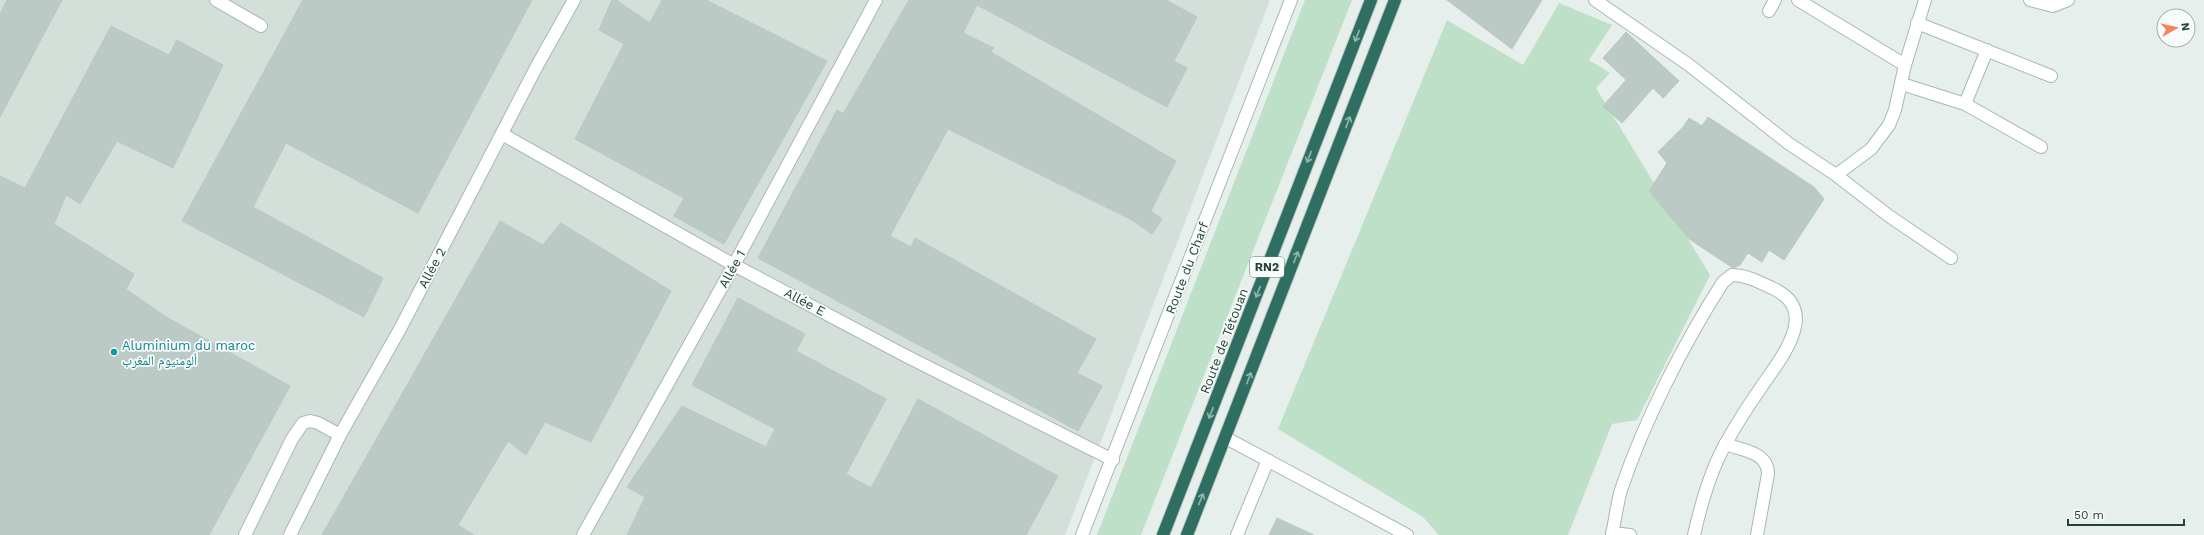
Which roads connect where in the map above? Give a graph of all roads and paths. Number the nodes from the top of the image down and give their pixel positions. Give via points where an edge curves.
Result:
1 (216, 0) edge
2 (574, 0) edge
3 (876, 0) edge
4 (1291, 0) edge
5 (1371, 0) edge
6 (1395, 0) edge
7 (1595, 0) edge
8 (1776, 0) edge
9 (1798, 0) edge
10 (1925, 0) edge
11 (2030, 0) edge
12 (2068, 0) edge
13 (1769, 10) dead end
14 (1917, 23) junction
15 (261, 26) dead end
16 (1987, 50) junction
17 (1905, 66) junction
18 (2051, 76) dead end
19 (1902, 84) junction
20 (1965, 104) junction
21 (502, 134) junction
22 (2041, 147) dead end
23 (1836, 175) junction
24 (1951, 258) dead end
25 (734, 265) junction
26 (340, 435) junction
27 (1226, 438) junction
28 (1725, 444) junction
29 (1113, 460) junction
30 (1268, 460) junction
31 (1612, 534) edge
32 (245, 535) edge
33 (290, 535) edge
34 (583, 535) edge
35 (1082, 535) edge
36 (1163, 535) edge
37 (1186, 535) edge
38 (1238, 535) edge
39 (1407, 535) edge
40 (1630, 535) edge
41 (1694, 535) edge
42 (1757, 535) edge

1 - 15 street
2 - 21 street, Allée 2
3 - 25 street, Allée 1
4 - 29 street, Route du Charf
5 -> 36 highway, Route de Tétouan / RN2
27 -> 6 highway, RN2
7 - 23 street via 1689,65 1788,143
8 - 13 street
9 - 17 street
10 - 14 street
11 - 12 street via 2053,6
14 - 16 street
14 - 17 street
16 - 18 street
16 - 20 street
17 - 19 street
19 - 20 street
19 - 23 street via 1889,125 1880,138 1860,159
20 - 22 street
21 - 25 street, Allée E
21 - 26 street, Allée 2 via 400,329
23 - 24 street via 1889,216
25 - 29 street, Allée E via 906,356
25 - 34 street, Allée 1
26 - 32 street via 318,423 303,423 292,439
26 - 33 street, Allée 2
27 - 30 street
37 -> 27 highway, RN2
28 - 31 street via 1784,356 1796,327 1792,304 1787,296 1757,281 1737,275 1726,279 1719,289 1679,360 1649,421 1621,491
28 - 41 street via 1708,485
28 - 42 street via 1760,456 1768,465
29 - 35 street, Route du Charf
30 - 38 street
30 - 39 street
31 - 40 street

